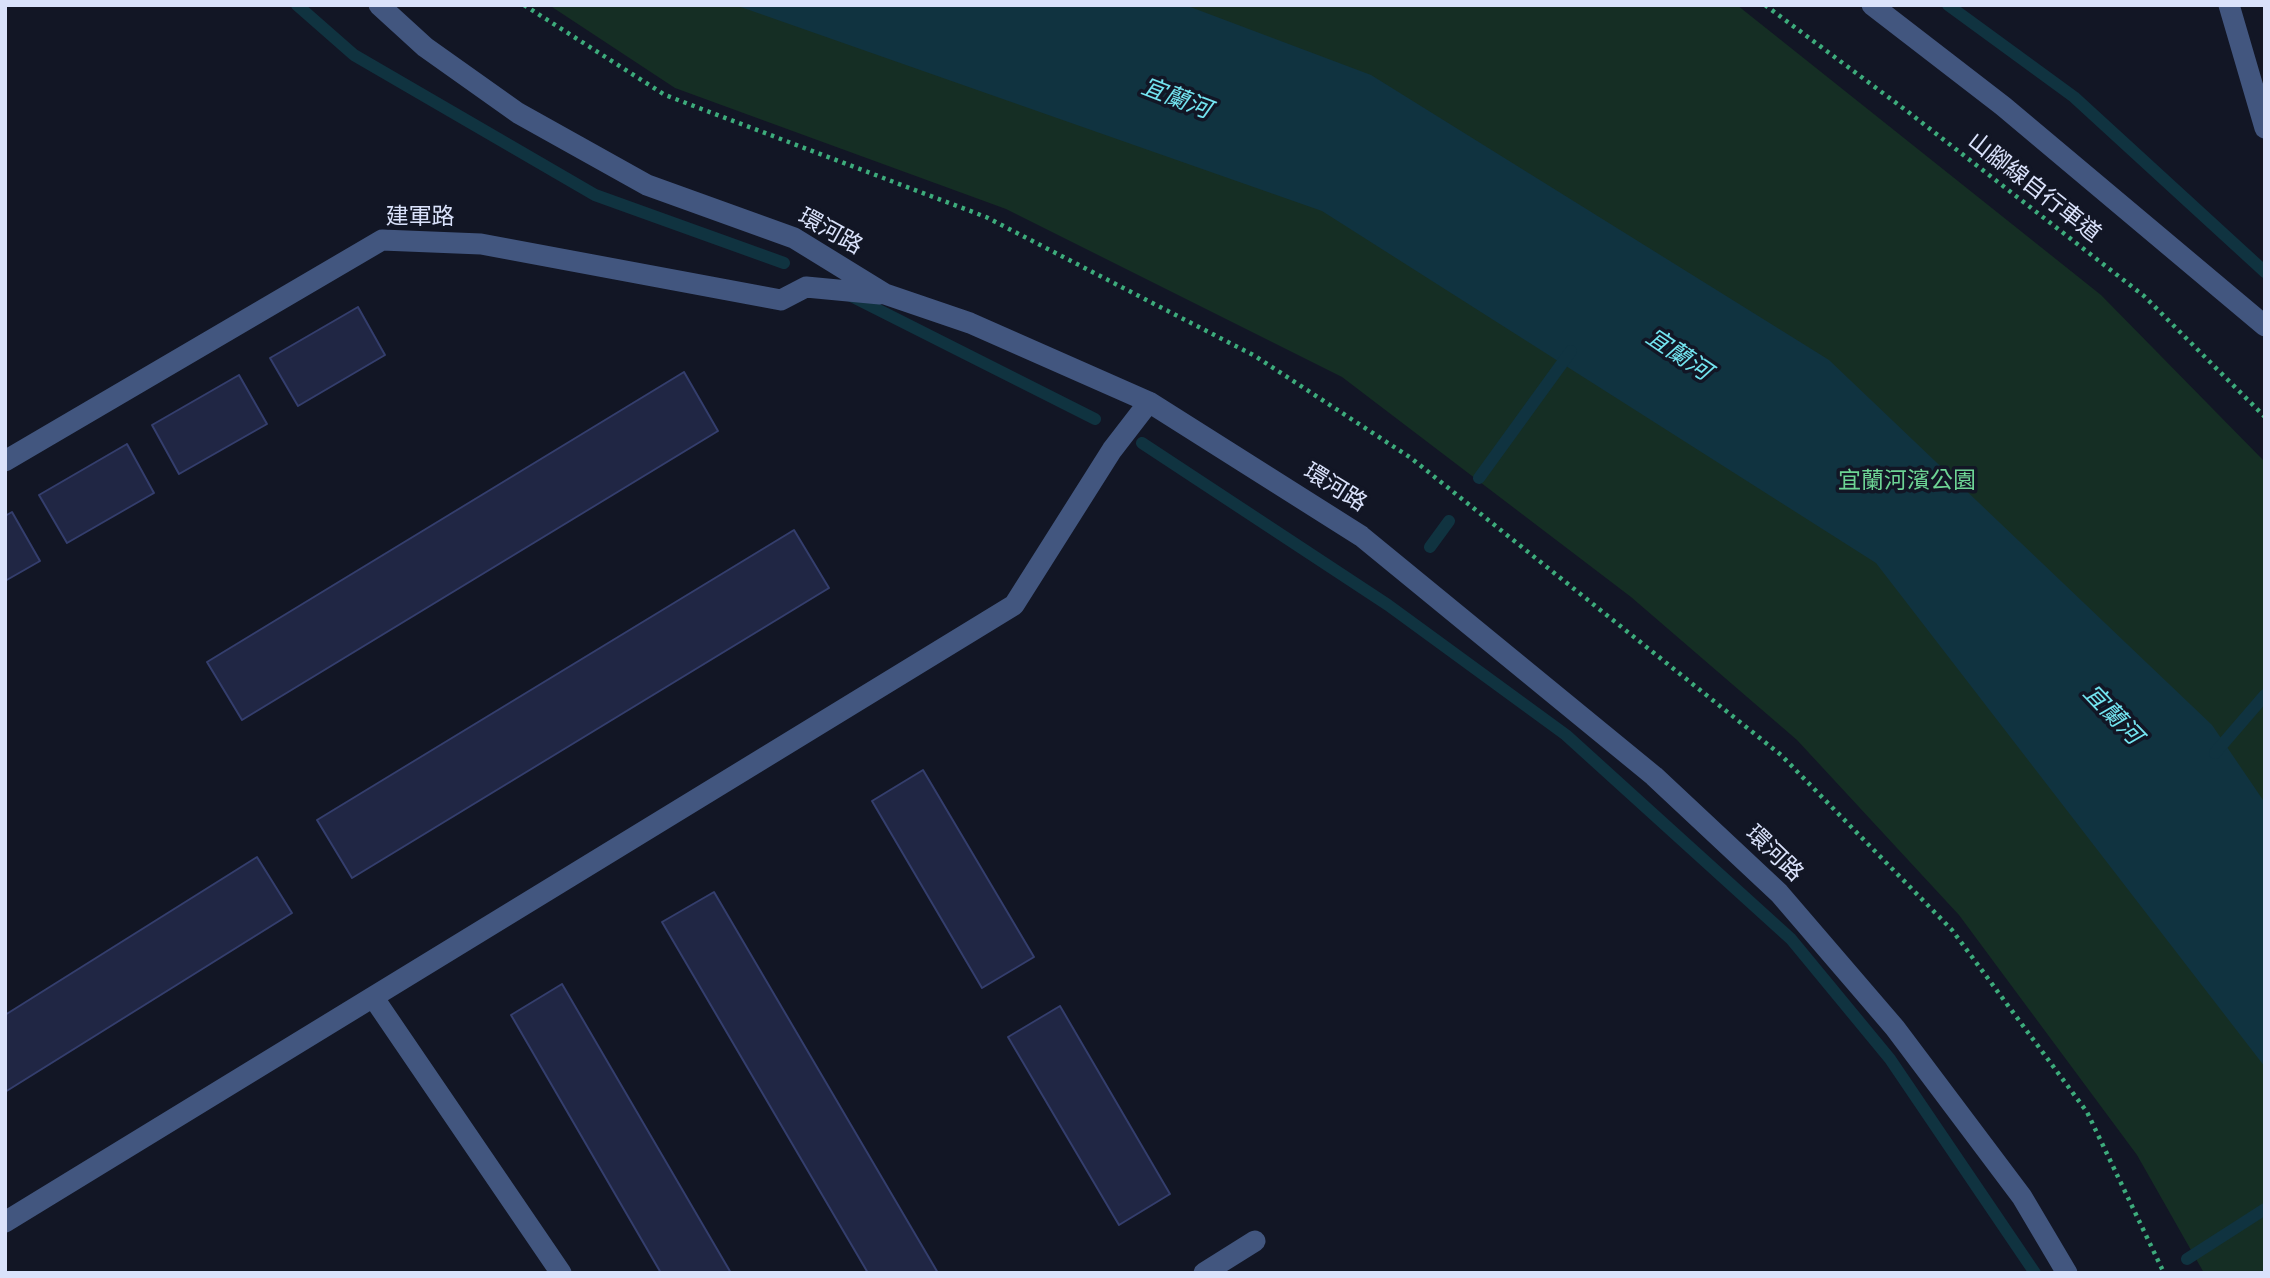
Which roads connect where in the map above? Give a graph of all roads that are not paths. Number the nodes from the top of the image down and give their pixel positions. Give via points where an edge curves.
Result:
1 (379, 5) edge
2 (1872, 5) edge
3 (2229, 5) edge
4 (2265, 128) edge
5 (886, 294) junction
6 (2265, 326) edge
7 (1149, 402) junction
8 (5, 461) edge
9 (373, 997) junction
10 (5, 1222) edge
11 (1255, 1241) dead end
12 (561, 1273) edge
13 (1204, 1273) edge
14 (2067, 1273) edge

1 - 5 street, 環河路 via 425,47 518,113 647,185 794,239
2 - 6 street via 2003,106
3 - 4 street
5 - 7 street, 環河路 via 970,323
5 - 8 street, 建軍路 via 806,287 781,300 481,244 382,240
7 - 9 street via 1112,450 1014,605
7 - 14 street, 環河路 via 1361,536 1654,776 1779,893 1903,1039 2022,1197
9 - 10 street
9 - 12 street
11 - 13 street

